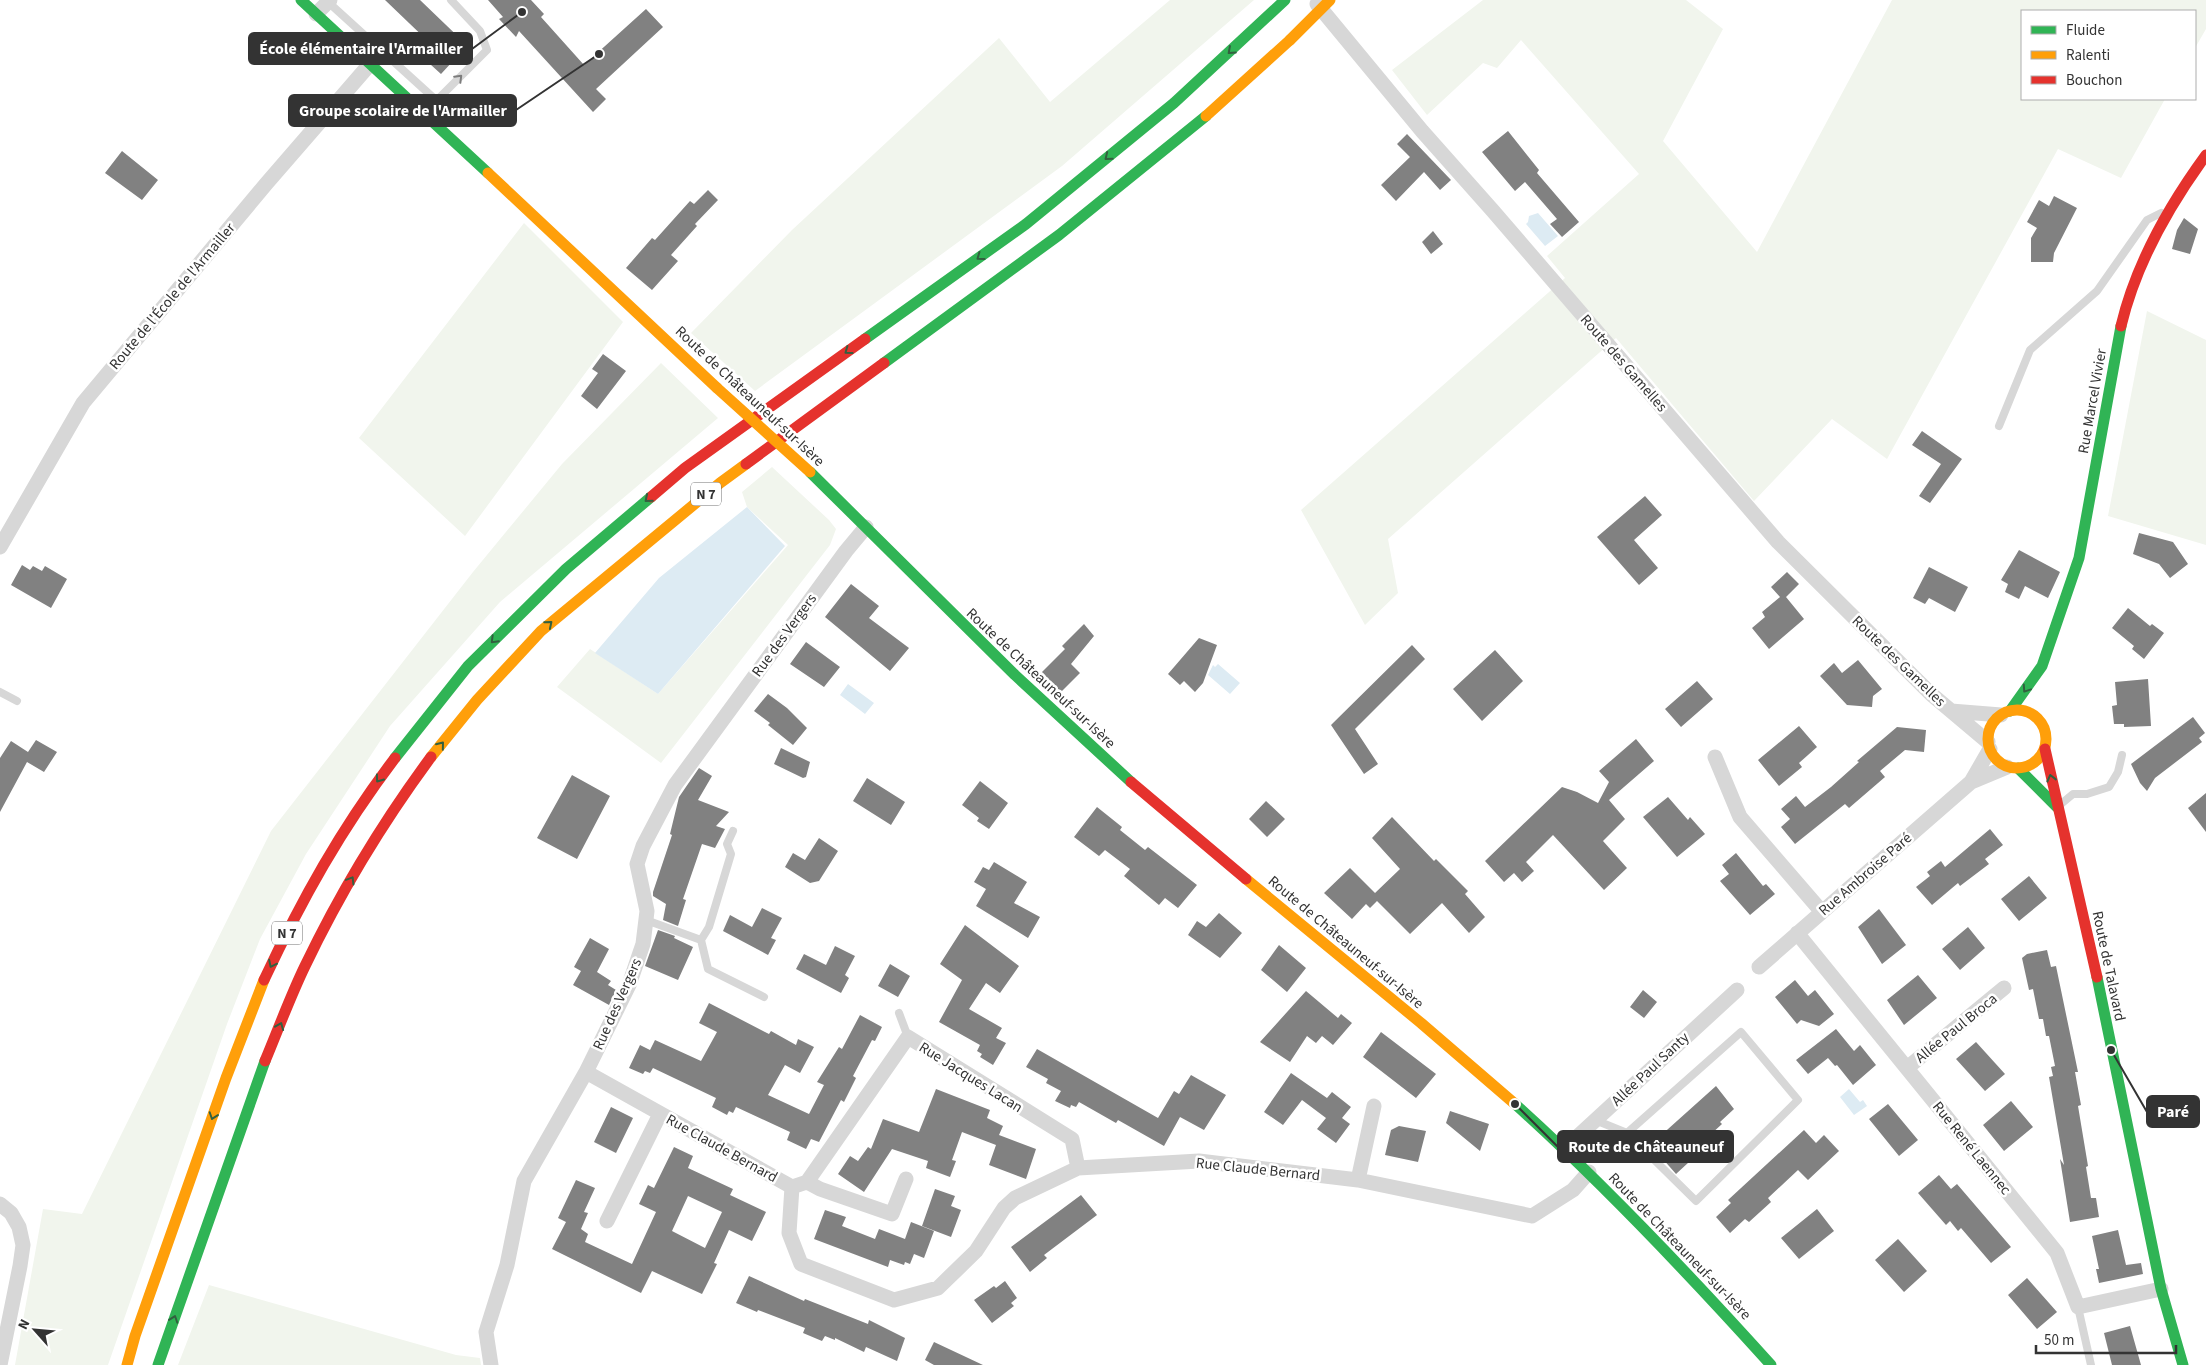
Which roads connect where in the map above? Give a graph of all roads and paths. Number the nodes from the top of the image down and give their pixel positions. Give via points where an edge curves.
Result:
1 (301, 0) edge
2 (451, 0) edge
3 (1285, 0) edge
4 (1314, 0) edge
5 (1330, 0) edge
6 (329, 1) edge
7 (316, 14) junction
8 (370, 64) junction
9 (436, 101) junction
10 (424, 113) junction
11 (2206, 155) edge
12 (2172, 207) junction
13 (1999, 426) dead end
14 (866, 527) junction
15 (0, 547) edge
16 (2042, 666) junction
17 (2041, 684) dead end
18 (0, 692) edge
19 (17, 701) dead end
20 (2041, 703) dead end
21 (1951, 711) junction
22 (2005, 713) junction
23 (2040, 722) junction
24 (1989, 745) junction
25 (2045, 749) junction
26 (2122, 755) dead end
27 (1715, 757) dead end
28 (2013, 768) junction
29 (1971, 782) junction
30 (2058, 807) junction
31 (733, 831) dead end
32 (1822, 912) junction
33 (646, 920) junction
34 (1797, 933) junction
35 (701, 940) junction
36 (1759, 966) dead end
37 (2004, 988) dead end
38 (1736, 990) dead end
39 (764, 997) dead end
40 (899, 1013) dead end
41 (908, 1038) junction
42 (1907, 1068) junction
43 (586, 1072) junction
44 (1374, 1106) dead end
45 (660, 1114) junction
46 (1595, 1120) junction
47 (1626, 1133) junction
48 (1564, 1149) junction
49 (1078, 1168) junction
50 (1589, 1172) junction
51 (906, 1179) dead end
52 (1358, 1180) junction
53 (807, 1182) junction
54 (792, 1187) junction
55 (0, 1204) edge
56 (607, 1221) dead end
57 (2161, 1289) junction
58 (2078, 1307) junction
59 (0, 1365) edge
60 (127, 1365) edge
61 (158, 1365) edge
62 (491, 1365) edge
63 (1771, 1365) edge
64 (2091, 1365) edge
65 (2183, 1365) edge

1 - 7 main road, Route de Châteauneuf-sur-Isère
9 -> 2 lane via 487,50 480,31
3 -> 60 main road, N 7 via 1174,103 1026,224 685,468 566,569 468,666 377,782 334,846 297,911 262,985 230,1069
4 - 21 street, Route des Gamelles via 1422,131 1778,542
61 -> 5 main road, N 7, bridge via 261,1071 304,967 346,888 388,820 430,758 477,700 541,631 720,483 1059,235 1197,124
6 - 7 street
6 - 9 lane
7 - 8 main road, Route de Châteauneuf-sur-Isère
8 - 10 main road, Route de Châteauneuf-sur-Isère
8 - 15 street, Route de l'École de l'Armailler via 83,403
9 - 10 lane
10 - 14 main road, Route de Châteauneuf-sur-Isère, bridge
11 - 12 main road, Rue Marcel Vivier
12 - 13 lane via 2146,220 2097,291 2030,350
12 - 16 main road, Rue Marcel Vivier via 2138,270 2128,300 2079,558
14 - 33 street, Rue des Vergers via 674,785 637,864 647,910
14 - 48 main road, Route de Châteauneuf-sur-Isère via 1032,693 1141,791 1485,1077
16 - 17 main road, Rue Marcel Vivier
16 -> 22 main road, Rue Marcel Vivier
18 - 19 lane
20 - 23 main road
21 - 22 street, Route des Gamelles
21 - 24 street, Route des Gamelles
22 - 23 main road via 2022,710
22 - 24 main road via 1993,722
23 - 25 main road via 2046,735
24 - 28 main road via 1994,757
24 - 29 street, Rue Ambroise Paré
25 - 28 main road via 2034,762
30 -> 25 main road, Route de Talavard
26 - 30 lane via 2118,772 2109,786 2087,794 2073,794
27 - 32 street via 1740,817
28 - 29 street, Rue Ambroise Paré
28 - 30 main road
29 - 32 street, Rue Ambroise Paré
30 - 57 main road, Route de Talavard via 2088,934
31 - 35 lane via 727,844 731,854 709,927
32 - 34 street, Rue Ambroise Paré
33 - 35 lane
33 - 43 street, Rue des Vergers via 644,944 629,985
34 - 36 street, Rue Ambroise Paré
34 - 42 street, Rue René Laennec
35 - 39 lane via 708,969
37 - 42 street, Allée Paul Broca
38 - 46 street, Allée Paul Santy
40 - 41 lane
41 - 49 street, Rue Jacques Lacan via 1072,1139
41 - 53 street, Rue Jacques Lacan
42 - 58 street, Rue René Laennec via 2058,1253
43 - 45 street, Rue Claude Bernard
43 - 62 street, Rue des Vergers via 524,1181 507,1265 486,1332
44 - 52 street
45 - 54 street, Rue Claude Bernard
45 - 56 street
46 - 47 lane
46 - 48 street, Allée Paul Santy
47 - 47 lane via 1696,1201 1798,1100 1741,1032
48 - 50 main road, Route de Châteauneuf-sur-Isère
49 - 52 street, Rue Claude Bernard via 1199,1161
49 - 54 street, Rue Claude Bernard via 1015,1198 1004,1208 976,1251 938,1288 894,1300 801,1264 789,1233
50 - 52 street, Rue Claude Bernard via 1572,1190 1532,1216
50 - 63 main road, Route de Châteauneuf-sur-Isère via 1687,1272
51 - 53 street via 892,1214
53 - 54 street
55 - 59 street via 15,1220 23,1245
57 - 58 street
57 - 65 main road, Route de Talavard
58 - 64 lane

